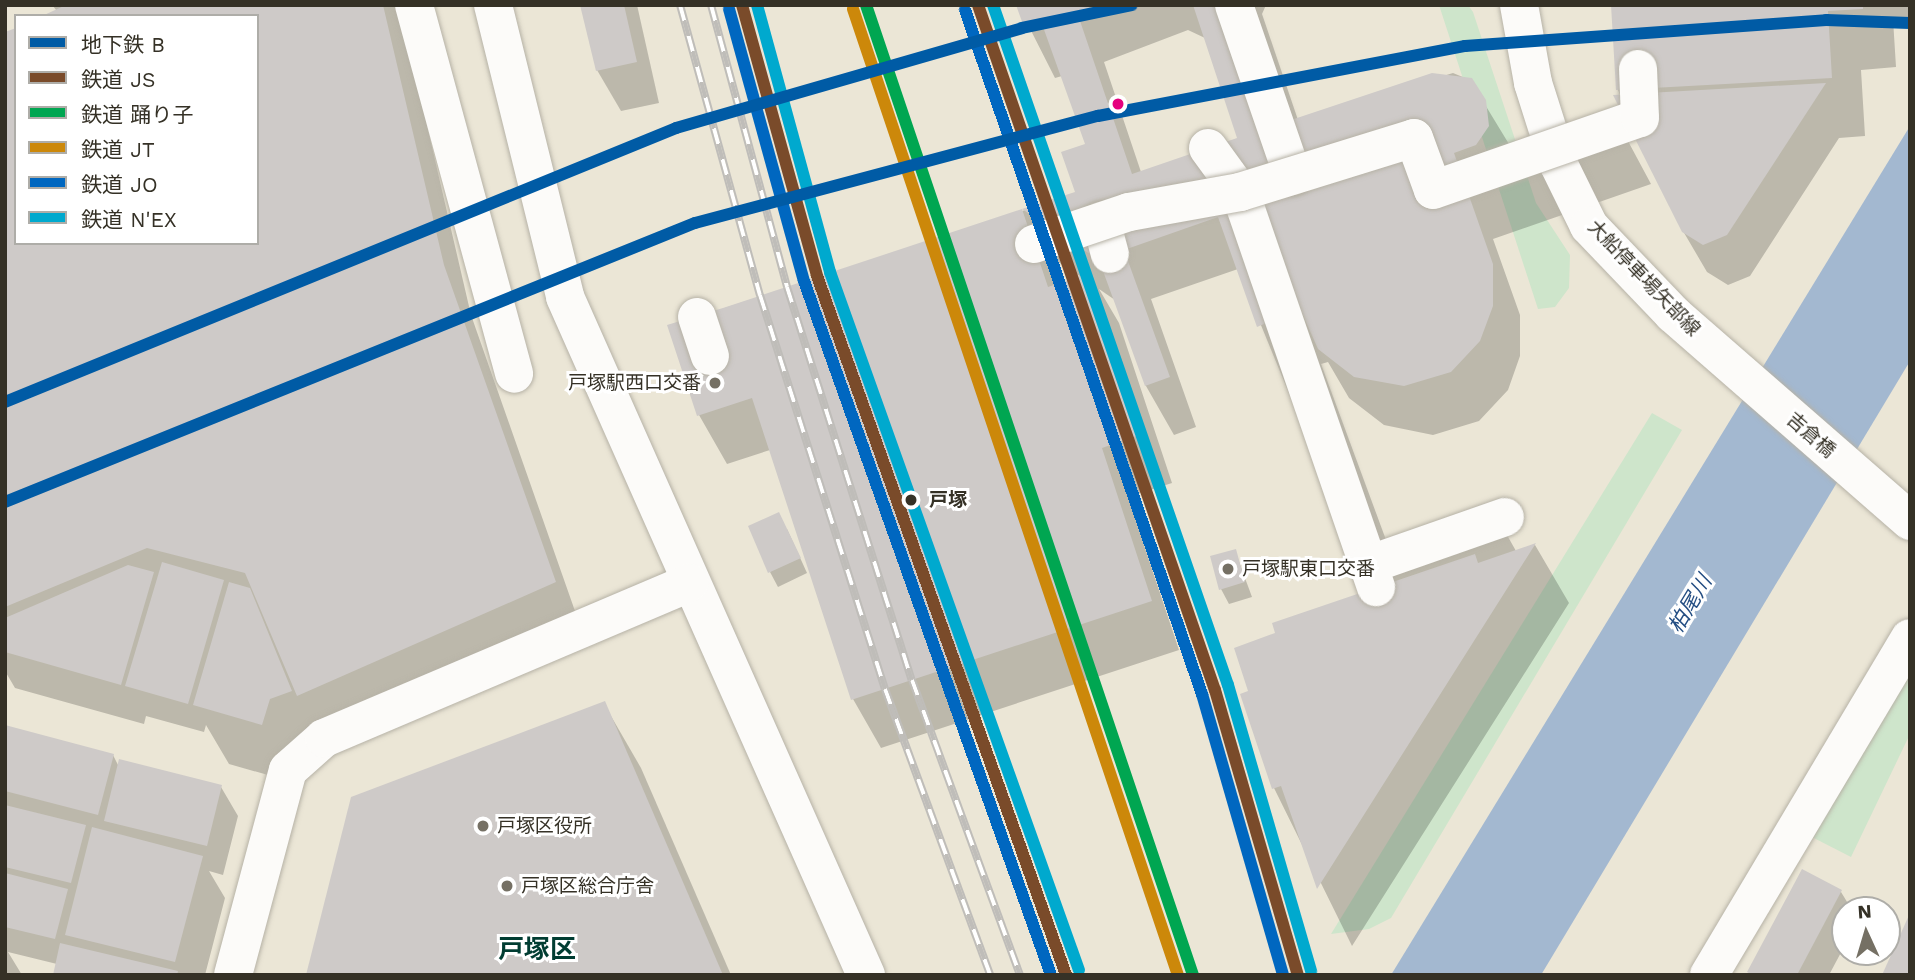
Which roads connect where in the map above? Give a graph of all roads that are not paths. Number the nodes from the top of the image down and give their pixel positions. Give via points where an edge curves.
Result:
1 (414, 5) edge
2 (493, 5) edge
3 (1234, 5) edge
4 (1518, 5) edge
5 (1638, 69) dead end
6 (1208, 148) dead end
7 (1293, 176) junction
8 (1240, 192) junction
9 (1034, 244) dead end
10 (697, 317) dead end
11 (1713, 348) joint
12 (710, 356) dead end
13 (514, 374) dead end
14 (1505, 517) dead end
15 (1910, 521) edge
16 (690, 583) junction
17 (1910, 638) edge
18 (233, 975) edge
19 (866, 975) edge
20 (1709, 975) edge

1 - 13 street
2 - 16 street via 565,297
3 - 7 street
4 - 11 street, 大船停車場矢部線 via 1533,83 1559,165 1589,226
5 - 7 street, bridge via 1640,118 1433,190 1414,138
6 - 8 street
7 - 8 street, bridge
8 - 9 street, bridge via 1105,238
8 - 14 street via 1372,576
10 - 12 street
11 - 15 street, 吉倉橋
16 - 18 street via 324,737 288,770
16 - 19 street
17 - 20 street

